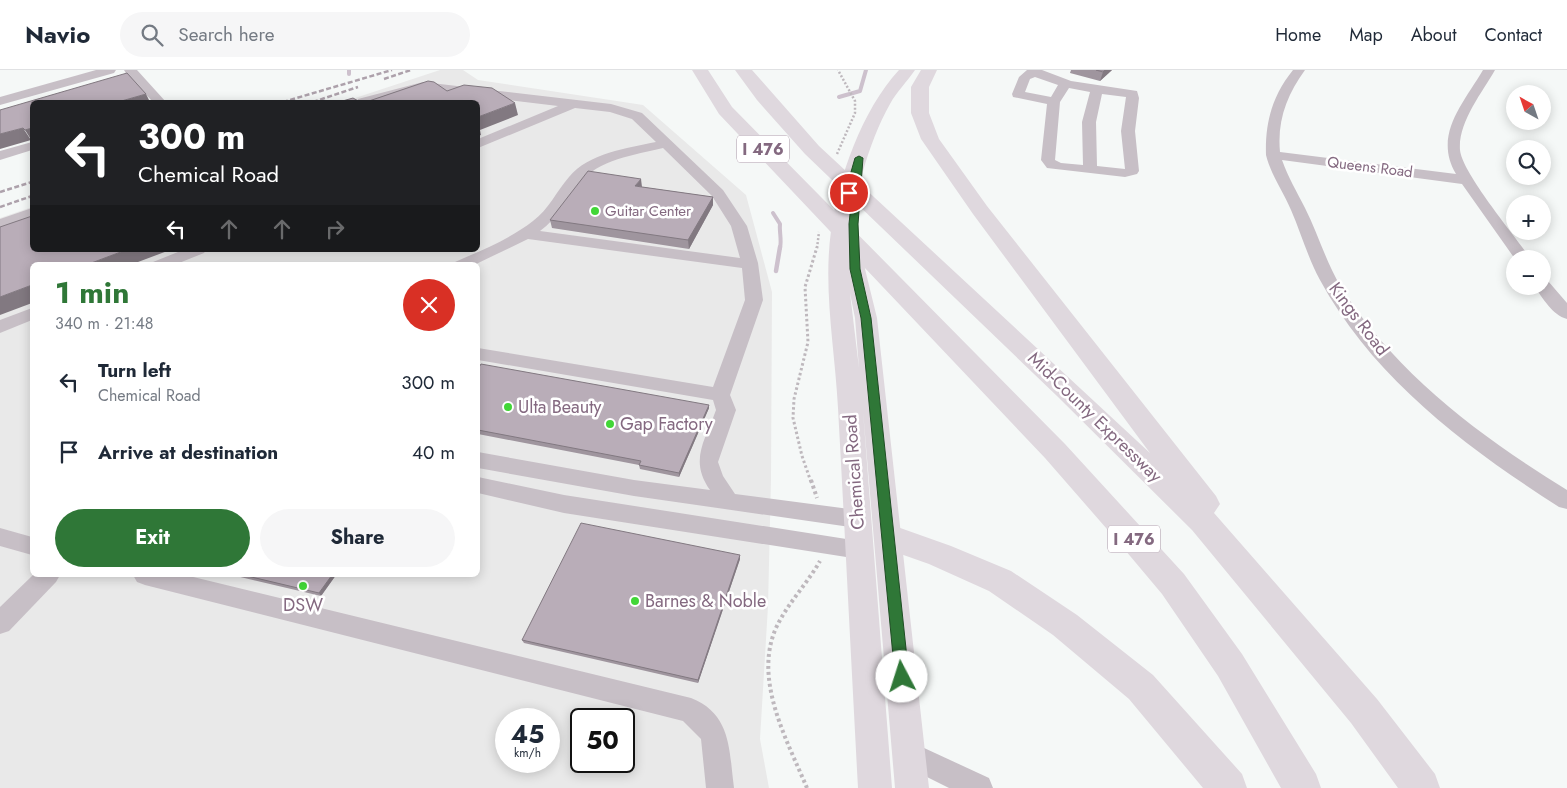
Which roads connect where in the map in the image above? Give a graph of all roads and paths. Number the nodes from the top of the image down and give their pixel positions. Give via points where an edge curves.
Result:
1 (110, 70) edge
2 (700, 70) edge
3 (743, 70) edge
4 (838, 70) edge
5 (907, 70) edge
6 (928, 70) edge
7 (1299, 70) edge
8 (1489, 70) edge
9 (1034, 71) edge
10 (133, 73) edge
11 (1066, 83) junction
12 (1097, 88) junction
13 (53, 100) edge
14 (158, 100) edge
15 (370, 100) edge
16 (0, 101) edge
17 (1054, 102) junction
18 (574, 104) junction
19 (30, 107) edge
20 (13, 111) edge
21 (480, 143) edge
22 (667, 143) junction
23 (30, 147) edge
24 (1273, 155) junction
25 (0, 156) edge
26 (859, 158) junction
27 (835, 160) dead end
28 (1090, 170) junction
29 (1466, 180) junction
30 (30, 214) edge
31 (0, 224) edge
32 (820, 225) dead end
33 (527, 234) junction
34 (1517, 250) edge
35 (193, 252) edge
36 (167, 262) edge
37 (466, 262) edge
38 (750, 263) junction
39 (1550, 295) edge
40 (1567, 313) edge
41 (30, 315) edge
42 (0, 327) edge
43 (480, 354) edge
44 (720, 395) junction
45 (480, 460) edge
46 (480, 485) edge
47 (728, 500) junction
48 (1567, 501) edge
49 (819, 512) junction
50 (857, 519) junction
51 (0, 537) edge
52 (874, 543) junction
53 (30, 545) edge
54 (820, 553) junction
55 (46, 577) edge
56 (153, 577) edge
57 (0, 623) edge
58 (1364, 711) junction
59 (909, 754) junction
60 (720, 788) edge
61 (807, 788) edge
62 (875, 788) edge
63 (912, 788) edge
64 (979, 788) edge
65 (1228, 788) edge
66 (1302, 788) edge
67 (1421, 788) edge

1 - 16 street
2 - 66 highway, I 476 via 725,110 1056,451 1172,584 1230,666
3 - 58 highway, Mid-County Expressway / I 476 via 812,150 1203,521
4 - 27 path via 855,101 855,113
5 - 26 main road, Chemical Road via 874,114
6 - 58 highway via 920,88 920,113 930,139 986,217
7 - 24 street, Kings Road via 1285,85 1274,118
8 - 29 street via 1458,124 1452,151
9 - 11 street
9 - 17 street via 1025,77 1018,94
10 - 13 street
10 - 14 street
11 - 12 street
11 - 17 street
12 - 28 street via 1089,122
12 - 28 street via 1132,94 1134,98 1128,131 1132,172
15 - 18 street via 423,86
17 - 28 street via 1048,160 1052,165
18 - 21 street
18 - 22 street via 611,108 637,116
19 - 20 street
22 - 33 street via 606,159 584,169 550,215
22 - 38 street via 727,206 739,226
23 - 25 street
24 - 29 street, Queens Road
24 - 48 street, Kings Road via 1333,288 1360,326 1401,373 1452,420
26 - 50 main road, Chemical Road via 844,210 838,254 840,319 848,371
26 - 52 main road, Chemical Road via 853,224 855,269 866,318
29 - 34 street
30 - 31 street
32 - 49 path via 818,244 805,287 808,342 794,399 793,418 802,456 816,490
33 - 37 street
33 - 38 street
35 - 36 street
38 - 44 street via 754,300
39 - 40 street
41 - 42 street
43 - 44 street
44 - 47 street via 726,410 708,462 713,478
45 - 47 street via 634,488
46 - 54 street
47 - 49 street
49 - 50 street
50 - 52 main road, Chemical Road
51 - 53 street
52 - 54 street
52 - 59 main road, Chemical Road
52 - 62 main road, Chemical Road
52 - 65 highway via 940,555 1000,581 1065,625 1141,687
54 - 61 path via 784,613 770,647 772,698
55 - 57 street
56 - 60 street via 691,710 714,733
58 - 67 highway, Mid-County Expressway / I 476
59 - 63 main road, Chemical Road
59 - 64 street

